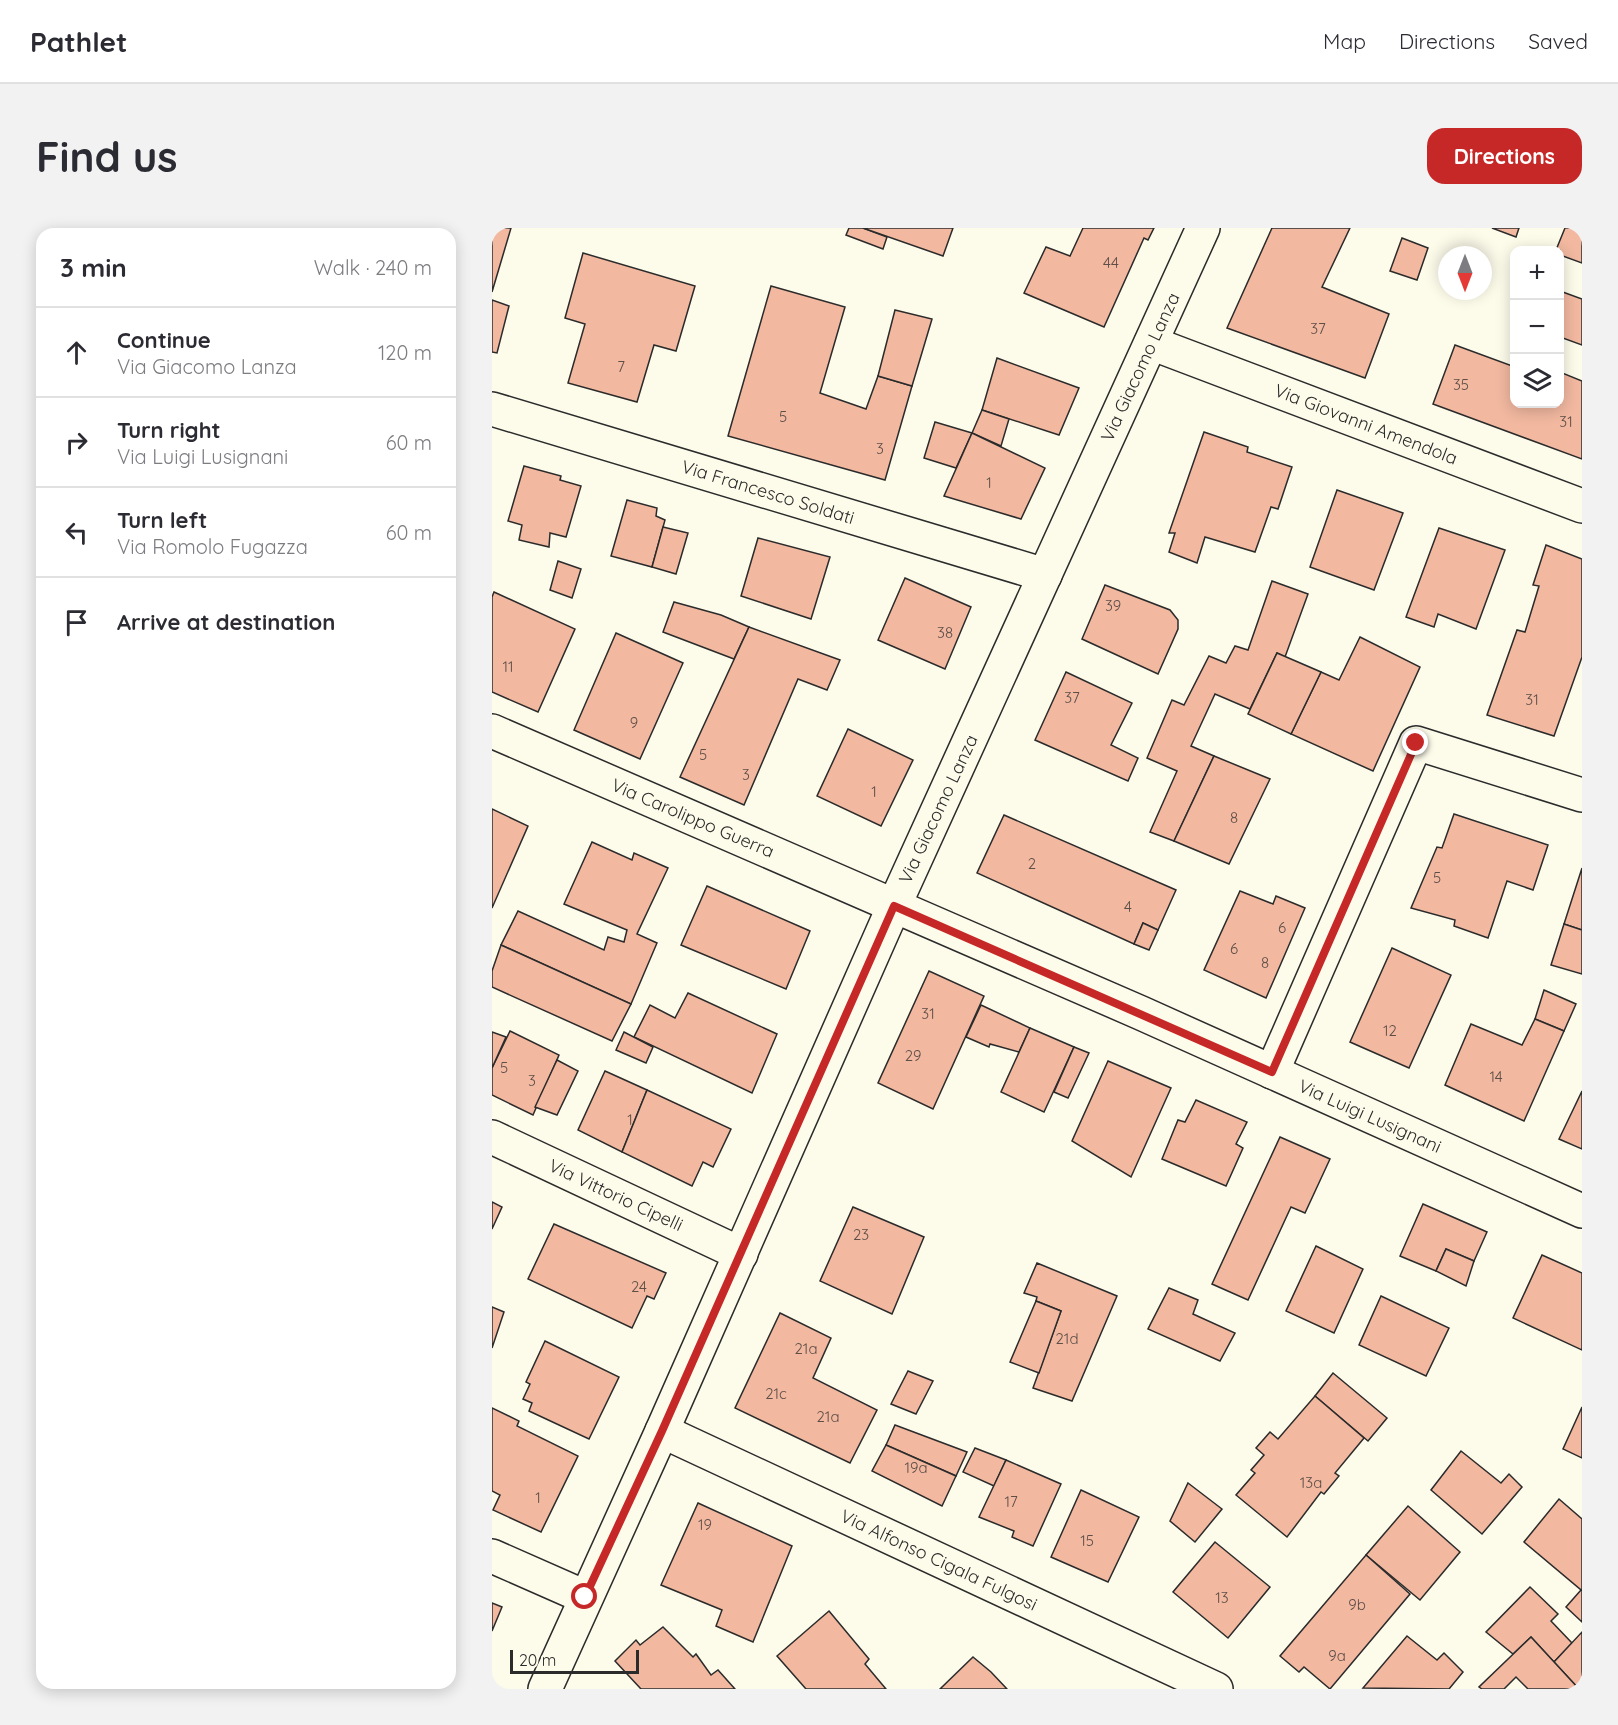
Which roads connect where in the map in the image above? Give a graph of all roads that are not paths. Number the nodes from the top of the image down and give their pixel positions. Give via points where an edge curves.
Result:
1 (1203, 228) edge
2 (1151, 343) junction
3 (492, 409) edge
4 (1582, 506) edge
5 (1045, 575) junction
6 (492, 731) edge
7 (1582, 795) edge
8 (894, 906) junction
9 (1272, 1072) junction
10 (492, 1137) edge
11 (1582, 1211) edge
12 (741, 1254) junction
13 (662, 1431) junction
14 (492, 1556) edge
15 (585, 1597) junction
16 (545, 1689) edge
17 (1216, 1689) edge

1 - 2 street, Via Giacomo Lanza
2 - 4 street, Via Giovanni Amendola
2 - 5 street, Via Giacomo Lanza
3 - 5 street, Via Francesco Soldati
5 - 8 street, Via Giacomo Lanza
6 - 8 street, Via Carolippo Guerra
7 - 9 street via 1416,743
8 - 9 street, Via Luigi Lusignani
8 - 12 street, Via Giacomo Lanza
9 - 11 street, Via Luigi Lusignani
10 - 12 street, Via Vittorio Cipelli
12 - 13 street, Via Giacomo Lanza
13 - 15 street, Via Giacomo Lanza
13 - 17 street, Via Alfonso Cigala Fulgosi
14 - 15 street
15 - 16 street, Via Giacomo Lanza

